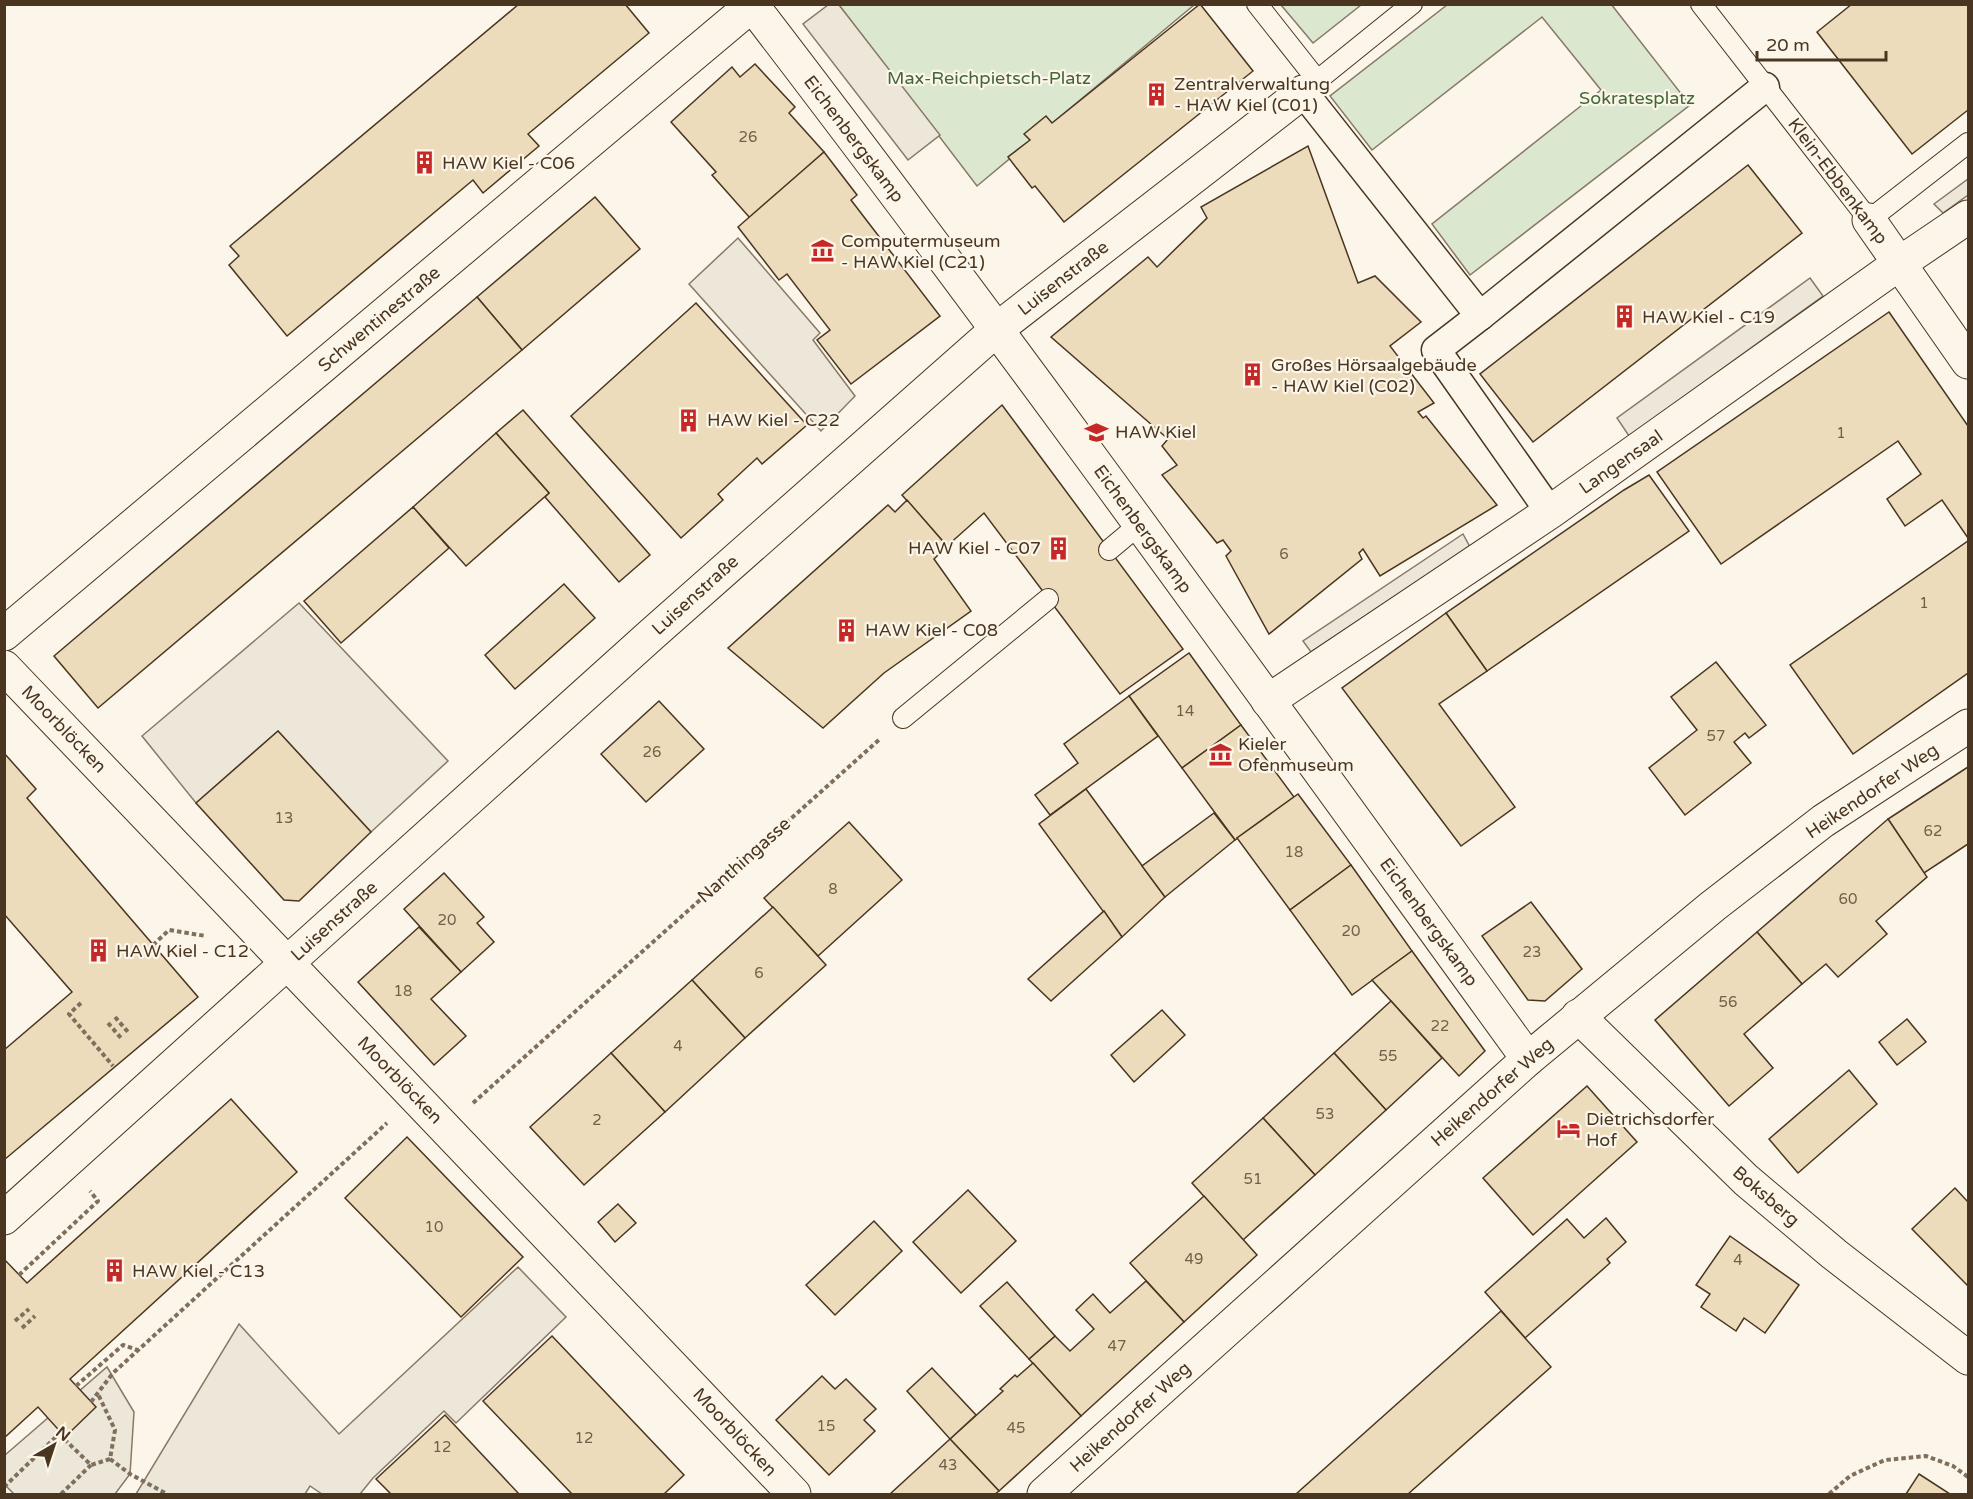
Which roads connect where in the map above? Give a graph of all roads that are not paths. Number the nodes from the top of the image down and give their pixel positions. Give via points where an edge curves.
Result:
1 (1257, 4) edge
2 (1412, 4) edge
3 (1701, 4) edge
4 (752, 5) edge
5 (1310, 86) junction
6 (1765, 87) junction
7 (1968, 143) edge
8 (1968, 217) edge
9 (1869, 220) junction
10 (1900, 263) junction
11 (1480, 316) junction
12 (996, 330) junction
13 (1968, 362) edge
14 (1550, 512) junction
15 (1140, 524) junction
16 (1109, 550) dead end
17 (1048, 599) dead end
18 (4, 634) edge
19 (4, 666) edge
20 (1268, 701) junction
21 (903, 718) road end
22 (1968, 726) edge
23 (287, 964) junction
24 (1578, 1016) junction
25 (1528, 1059) junction
26 (4, 1218) edge
27 (1968, 1358) edge
28 (1061, 1489) edge
29 (794, 1494) edge

1 - 5 lane
2 - 5 lane, Luisenstraße
3 - 6 lane, Klein-Ebbenkamp
4 - 12 street, Eichenbergskamp
4 - 18 street, Schwentinestraße
5 - 11 street
5 - 12 street, Luisenstraße
6 - 9 lane, Klein-Ebbenkamp
6 - 11 street
7 - 9 lane
8 - 10 street, Langensaal
9 - 10 street, Klein-Ebbenkamp
10 - 13 street, Klein-Ebbenkamp
10 - 14 street, Langensaal
11 - 14 street via 1436,351
12 - 15 street, Eichenbergskamp
12 - 23 street, Luisenstraße via 686,603
14 - 20 street, Langensaal
15 - 16 lane
15 - 20 street, Eichenbergskamp
17 - 21 lane
19 - 23 street, Moorblöcken
20 - 25 street, Eichenbergskamp
22 - 24 street, Heikendorfer Weg via 1823,821
23 - 26 street, Luisenstraße
23 - 29 street, Moorblöcken
24 - 25 street, Heikendorfer Weg
24 - 27 street, Boksberg via 1746,1179 1833,1254
25 - 28 street, Heikendorfer Weg

